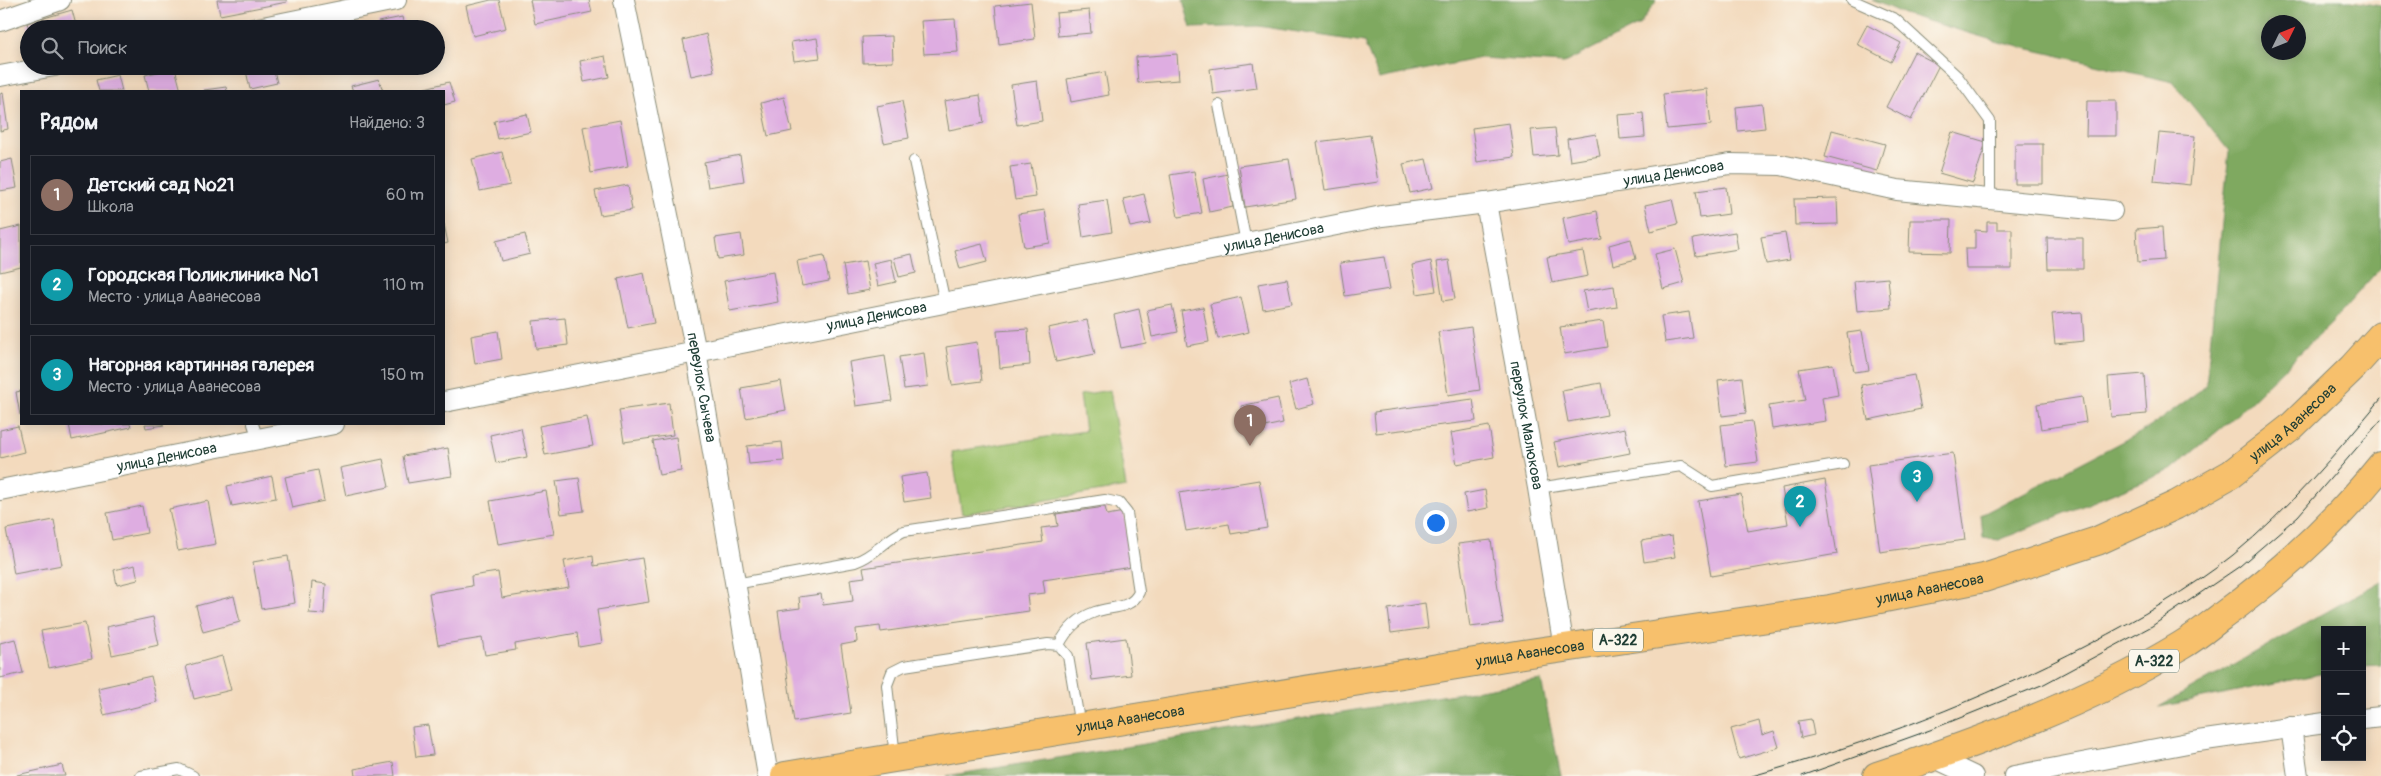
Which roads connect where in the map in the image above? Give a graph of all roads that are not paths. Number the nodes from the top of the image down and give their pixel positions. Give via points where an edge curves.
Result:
1 (60, 0) edge
2 (396, 0) edge
3 (624, 0) edge
4 (1852, 0) edge
5 (366, 3) edge
6 (291, 20) edge
7 (0, 21) edge
8 (20, 72) edge
9 (0, 76) edge
10 (1219, 105) dead end
11 (914, 161) dead end
12 (1990, 198) junction
13 (1486, 203) junction
14 (2112, 211) dead end
15 (1246, 243) junction
16 (945, 303) junction
17 (2381, 336) edge
18 (696, 352) junction
19 (445, 402) edge
20 (323, 425) edge
21 (255, 431) edge
22 (1843, 464) dead end
23 (2381, 466) edge
24 (1538, 488) junction
25 (0, 490) edge
26 (735, 584) junction
27 (1059, 645) junction
28 (1564, 648) junction
29 (2381, 717) edge
30 (2366, 719) edge
31 (2321, 723) edge
32 (2291, 727) junction
33 (1081, 729) junction
34 (1934, 757) junction
35 (896, 758) junction
36 (141, 776) edge
37 (193, 776) edge
38 (768, 776) edge
39 (785, 776) edge
40 (1877, 776) edge
41 (1973, 776) edge
42 (2014, 776) edge
43 (2298, 776) edge

1 - 7 street
2 - 5 street
3 - 18 street, переулок Сычева
4 - 12 lane via 1895,19 1958,77 1990,121
5 - 6 street
8 - 9 street
10 - 15 lane
11 - 16 lane
12 - 13 street, улица Денисова via 1897,190 1781,165 1730,164
12 - 14 street, улица Денисова
13 - 15 street, улица Денисова via 1382,216
13 - 24 street, переулок Малюкова
15 - 16 street, улица Денисова
16 - 18 street, улица Денисова
17 - 28 highway, улица Аванесова / А-322 via 2290,428 2231,474 2176,505 2097,541 1984,578 1840,607
18 - 19 street, улица Денисова
18 - 26 street, переулок Сычева
20 - 21 street, улица Денисова
21 - 25 street, улица Денисова
22 - 24 lane via 1712,486 1681,466
23 - 34 highway, А-322 via 2326,528 2262,588 2183,644 2111,684 2018,726
24 - 28 street, переулок Малюкова
26 - 27 lane via 855,562 904,532 1105,500 1119,503 1127,513 1139,592 1130,604 1096,611 1083,618 1064,634
26 - 38 street, переулок Сычева
27 - 33 lane via 1068,656
27 - 35 lane via 1048,644 897,668 888,677 887,685
28 - 33 highway, улица Аванесова / А-322
29 - 30 street
31 - 32 street
32 - 42 street
32 - 43 street
33 - 35 highway, улица Аванесова / А-322
34 - 40 highway, А-322
34 - 41 street
35 - 39 highway, улица Аванесова / А-322
36 - 37 lane via 179,769

